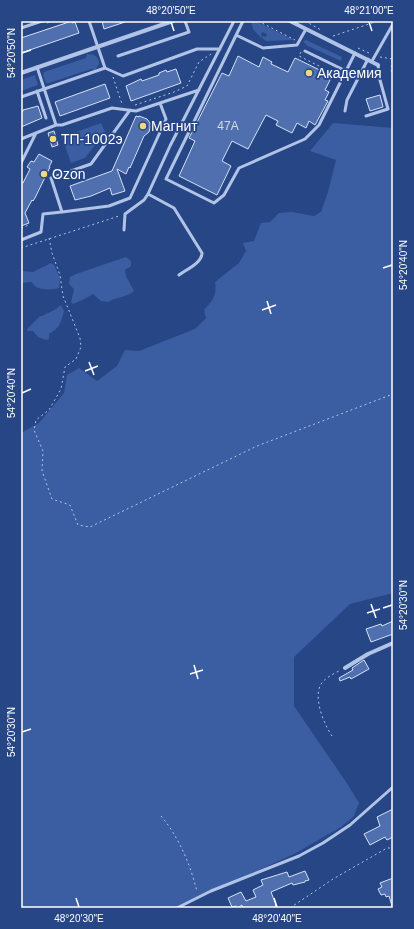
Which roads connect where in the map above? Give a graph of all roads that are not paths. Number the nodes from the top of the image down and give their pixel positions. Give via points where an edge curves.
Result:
1 (26, 21) edge
2 (42, 21) edge
3 (90, 21) edge
4 (174, 21) edge
5 (185, 21) edge
6 (234, 21) edge
7 (243, 21) edge
8 (290, 21) edge
9 (393, 24) edge
10 (28, 26) junction
11 (21, 28) edge
12 (306, 29) junction
13 (236, 35) junction
14 (98, 47) junction
15 (220, 49) junction
16 (305, 51) dead end
17 (355, 53) junction
18 (118, 56) dead end
19 (370, 60) junction
20 (378, 65) joint
21 (37, 67) junction
22 (105, 68) junction
23 (346, 71) junction
24 (21, 73) edge
25 (44, 89) junction
26 (199, 90) junction
27 (37, 92) junction
28 (21, 97) edge
29 (160, 103) junction
30 (130, 110) junction
31 (345, 111) dead end
32 (366, 116) dead end
33 (46, 118) dead end
34 (56, 125) junction
35 (36, 133) junction
36 (21, 139) edge
37 (21, 163) edge
38 (148, 194) junction
39 (62, 212) junction
40 (124, 230) dead end
41 (21, 240) edge
42 (179, 275) dead end
43 (393, 643) edge
44 (345, 668) road end
45 (393, 787) edge
46 (177, 908) edge

1 - 10 lane
2 - 10 lane
3 - 14 lane
4 - 14 street
5 - 18 lane via 189,32
6 - 15 lane
7 - 13 lane
8 - 12 street
9 - 19 lane
10 - 11 lane
12 - 13 lane via 298,45 263,48
12 - 17 street
13 - 23 lane via 166,180 214,203 224,195 239,168 310,135 319,125
14 - 21 street
14 - 22 lane
15 - 22 lane via 197,50 123,76
15 - 26 lane
16 - 23 lane
17 - 19 street
17 - 23 lane
19 - 20 street
19 - 31 lane via 347,100
20 - 32 lane via 388,109
21 - 24 street
21 - 25 lane
22 - 25 lane
25 - 27 lane
25 - 34 lane
26 - 29 lane
26 - 38 lane
27 - 28 lane
27 - 33 lane
29 - 30 lane via 136,111
29 - 39 lane via 166,119 130,198 109,206
30 - 34 lane via 112,108 62,126
30 - 39 lane via 91,164 51,178
34 - 35 lane
35 - 36 lane
35 - 37 lane
38 - 40 lane via 126,214
38 - 42 lane via 174,208 202,252 199,262
39 - 41 lane via 43,214 41,232
43 - 44 street
45 - 46 lane via 350,825 323,843 299,856 211,891

